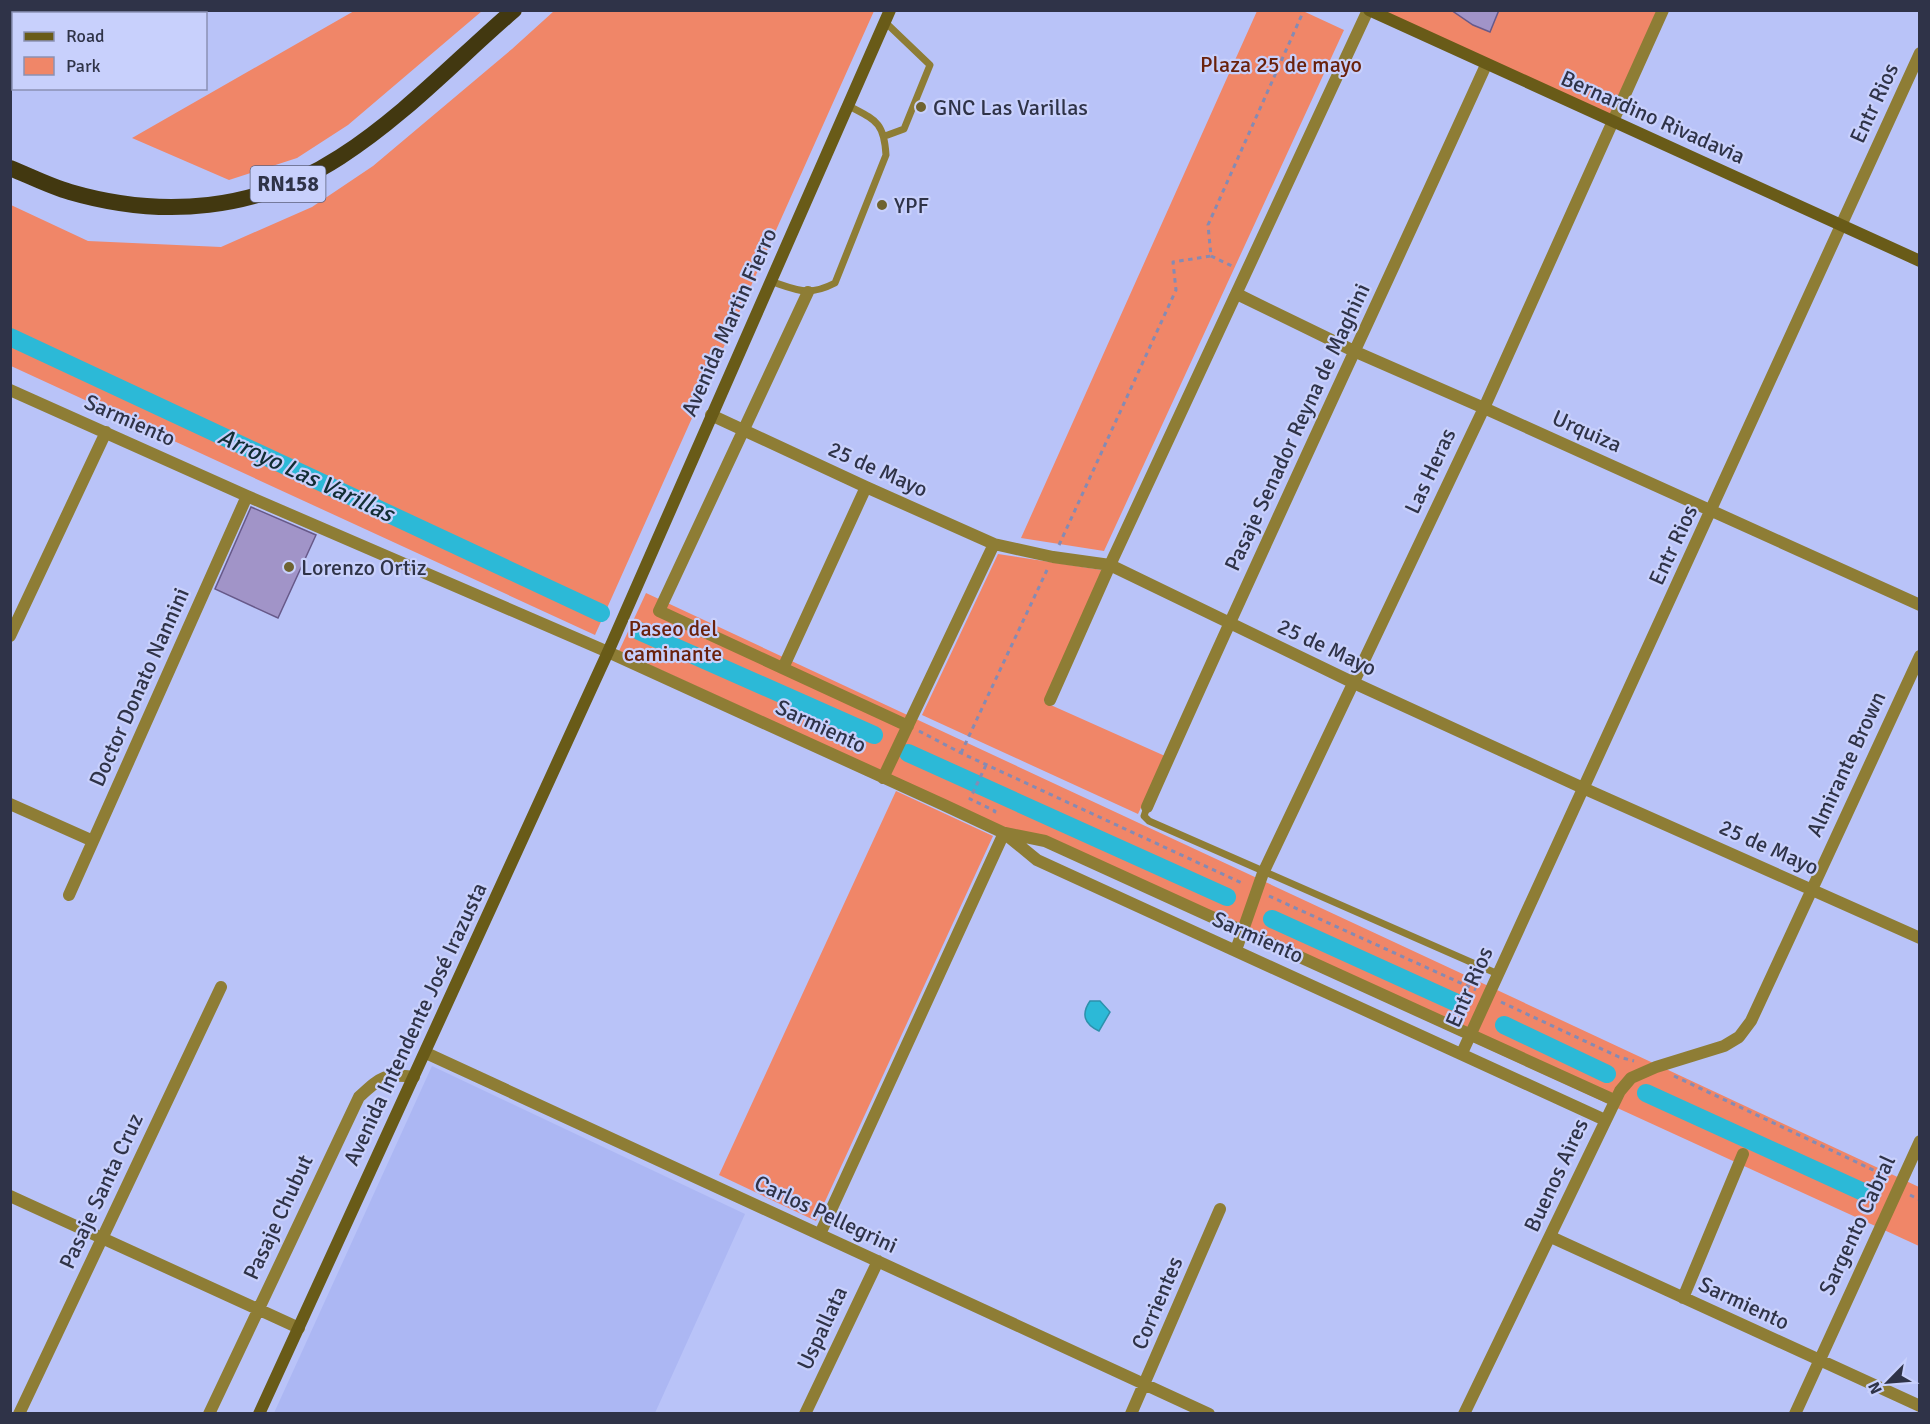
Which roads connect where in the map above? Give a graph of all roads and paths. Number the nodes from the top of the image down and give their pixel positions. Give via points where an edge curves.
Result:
1 (505, 10) edge
2 (514, 10) edge
3 (1304, 10) edge
4 (1368, 10) edge
5 (1663, 10) edge
6 (887, 16) edge
7 (493, 28) junction
8 (1920, 53) edge
9 (1486, 65) junction
10 (847, 105) junction
11 (1613, 122) junction
12 (885, 136) junction
13 (10, 168) edge
14 (1840, 225) junction
15 (1211, 256) junction
16 (1920, 261) edge
17 (1247, 273) junction
18 (770, 281) junction
19 (808, 292) junction
20 (1237, 294) junction
21 (1356, 352) junction
22 (10, 390) edge
23 (1484, 408) junction
24 (711, 415) junction
25 (743, 430) junction
26 (106, 432) junction
27 (866, 487) junction
28 (247, 496) junction
29 (1712, 511) junction
30 (994, 544) junction
31 (1053, 557) junction
32 (1110, 566) junction
33 (1920, 605) edge
34 (1228, 623) junction
35 (10, 636) edge
36 (608, 652) junction
37 (1920, 656) edge
38 (783, 668) junction
39 (1354, 683) junction
40 (1050, 700) dead end
41 (908, 726) junction
42 (961, 753) junction
43 (986, 765) junction
44 (883, 778) junction
45 (1583, 788) junction
46 (975, 789) dead end
47 (10, 804) edge
48 (1147, 807) joint
49 (1004, 833) junction
50 (93, 841) junction
51 (1263, 873) junction
52 (1810, 888) junction
53 (1257, 890) junction
54 (69, 895) dead end
55 (1243, 930) junction
56 (1920, 938) edge
57 (1236, 950) junction
58 (1497, 974) junction
59 (221, 987) dead end
60 (1488, 996) junction
61 (1750, 1021) joint
62 (1471, 1035) junction
63 (426, 1053) junction
64 (1462, 1053) junction
65 (1656, 1067) junction
66 (414, 1077) junction
67 (1617, 1096) junction
68 (1605, 1120) junction
69 (1920, 1141) edge
70 (1743, 1154) dead end
71 (1900, 1184) junction
72 (10, 1196) edge
73 (1220, 1209) dead end
74 (820, 1234) junction
75 (1551, 1237) junction
76 (102, 1238) junction
77 (878, 1261) junction
78 (1683, 1298) junction
79 (258, 1310) junction
80 (299, 1328) junction
81 (1818, 1360) junction
82 (1145, 1383) junction
83 (1920, 1406) edge
84 (19, 1413) edge
85 (210, 1413) edge
86 (260, 1413) edge
87 (805, 1413) edge
88 (1131, 1413) edge
89 (1209, 1413) edge
90 (1464, 1413) edge
91 (1795, 1413) edge

1 - 7 street
2 - 7 highway, RN158
3 - 15 path via 1208,225
4 - 9 main road, Bernardino Rivadavia
4 - 17 street
5 - 11 street, Las Heras
6 - 10 main road, Avenida Martin Fierro
6 - 12 lane via 930,65 904,129
7 - 13 highway, RN158 via 391,120 341,157 304,178 258,195 210,206 160,208 68,192
8 - 14 street, Entr Rios
9 - 11 main road, Bernardino Rivadavia
9 - 21 street, Pasaje Senador Reyna de Maghini
10 - 12 lane via 876,120
10 - 18 main road, Avenida Martin Fierro
11 - 14 main road, Bernardino Rivadavia
11 - 23 street, Las Heras
12 - 19 lane via 886,155 835,283
14 - 16 main road, Bernardino Rivadavia
14 - 29 street, Entr Rios
15 - 17 path
15 - 31 path via 1173,262 1176,290
17 - 20 street
18 - 19 lane
18 - 24 main road, Avenida Martin Fierro
19 - 25 street
20 - 21 street, Urquiza
20 - 32 street
21 - 23 street, Urquiza
21 - 34 street, Pasaje Senador Reyna de Maghini
22 - 26 street, Sarmiento
23 - 29 street, Urquiza
23 - 39 street, Las Heras
24 - 25 street, 25 de Mayo
24 - 36 main road, Avenida Martin Fierro
25 - 27 street, 25 de Mayo
25 - 38 street via 658,611
26 - 28 street, Sarmiento
26 - 35 street
27 - 30 street, 25 de Mayo
27 - 38 street
28 - 36 street, Sarmiento
28 - 50 street, Doctor Donato Nannini
29 - 33 street, Urquiza
29 - 45 street, Entr Rios
30 - 31 street, 25 de Mayo
30 - 41 street
31 - 32 street, 25 de Mayo
31 - 42 path
32 - 34 street, 25 de Mayo
32 - 40 street
34 - 39 street, 25 de Mayo
34 - 48 street, Pasaje Senador Reyna de Maghini
36 - 44 street, Sarmiento
36 - 63 main road, Avenida Intendente José Irazusta
37 - 52 street, Almirante Brown
38 - 41 street
39 - 45 street, 25 de Mayo
39 - 51 street, Las Heras
41 - 42 path
41 - 44 street
42 - 43 path
43 - 46 path
43 - 53 path
44 - 49 street, Sarmiento
45 - 52 street, 25 de Mayo
45 - 58 street, Entr Rios
47 - 50 street
48 - 51 lane via 1144,816 1149,821
49 - 55 street via 1045,842
49 - 57 street, Sarmiento via 1037,860
49 - 74 street
50 - 54 street, Doctor Donato Nannini
51 - 53 street, Las Heras
51 - 58 lane
52 - 56 street, 25 de Mayo
52 - 61 street, Almirante Brown
53 - 55 street, Las Heras
53 - 60 path
55 - 57 street, Las Heras
55 - 62 street
57 - 64 street, Sarmiento
58 - 60 street, Entr Rios
59 - 76 street, Pasaje Santa Cruz
60 - 62 street, Entr Rios
60 - 65 path via 1619,1057
61 - 65 street, Buenos Aires via 1739,1037 1724,1046
62 - 64 street, Entr Rios
62 - 67 street
63 - 66 main road, Avenida Intendente José Irazusta
63 - 74 street, Carlos Pellegrini
64 - 68 street, Sarmiento
65 - 67 street, Buenos Aires via 1631,1078
65 - 71 path
66 - 79 street, Pasaje Chubut via 392,1074 375,1082 359,1097
66 - 80 main road, Avenida Intendente José Irazusta
67 - 68 street, Buenos Aires
68 - 75 street, Buenos Aires
69 - 71 street, Sargento Cabral
70 - 78 street
71 - 81 street, Sargento Cabral
72 - 76 street
73 - 82 street, Corrientes
74 - 77 street, Carlos Pellegrini
75 - 78 street, Sarmiento
75 - 90 street, Buenos Aires
76 - 79 street
76 - 84 street, Pasaje Santa Cruz
77 - 82 street, Carlos Pellegrini
77 - 87 street, Uspallata
78 - 81 street, Sarmiento
79 - 80 street
79 - 85 street, Pasaje Chubut
80 - 86 main road, Avenida Intendente José Irazusta
81 - 83 street, Sarmiento
81 - 91 street, Sargento Cabral
82 - 88 street, Corrientes
82 - 89 street, Carlos Pellegrini

